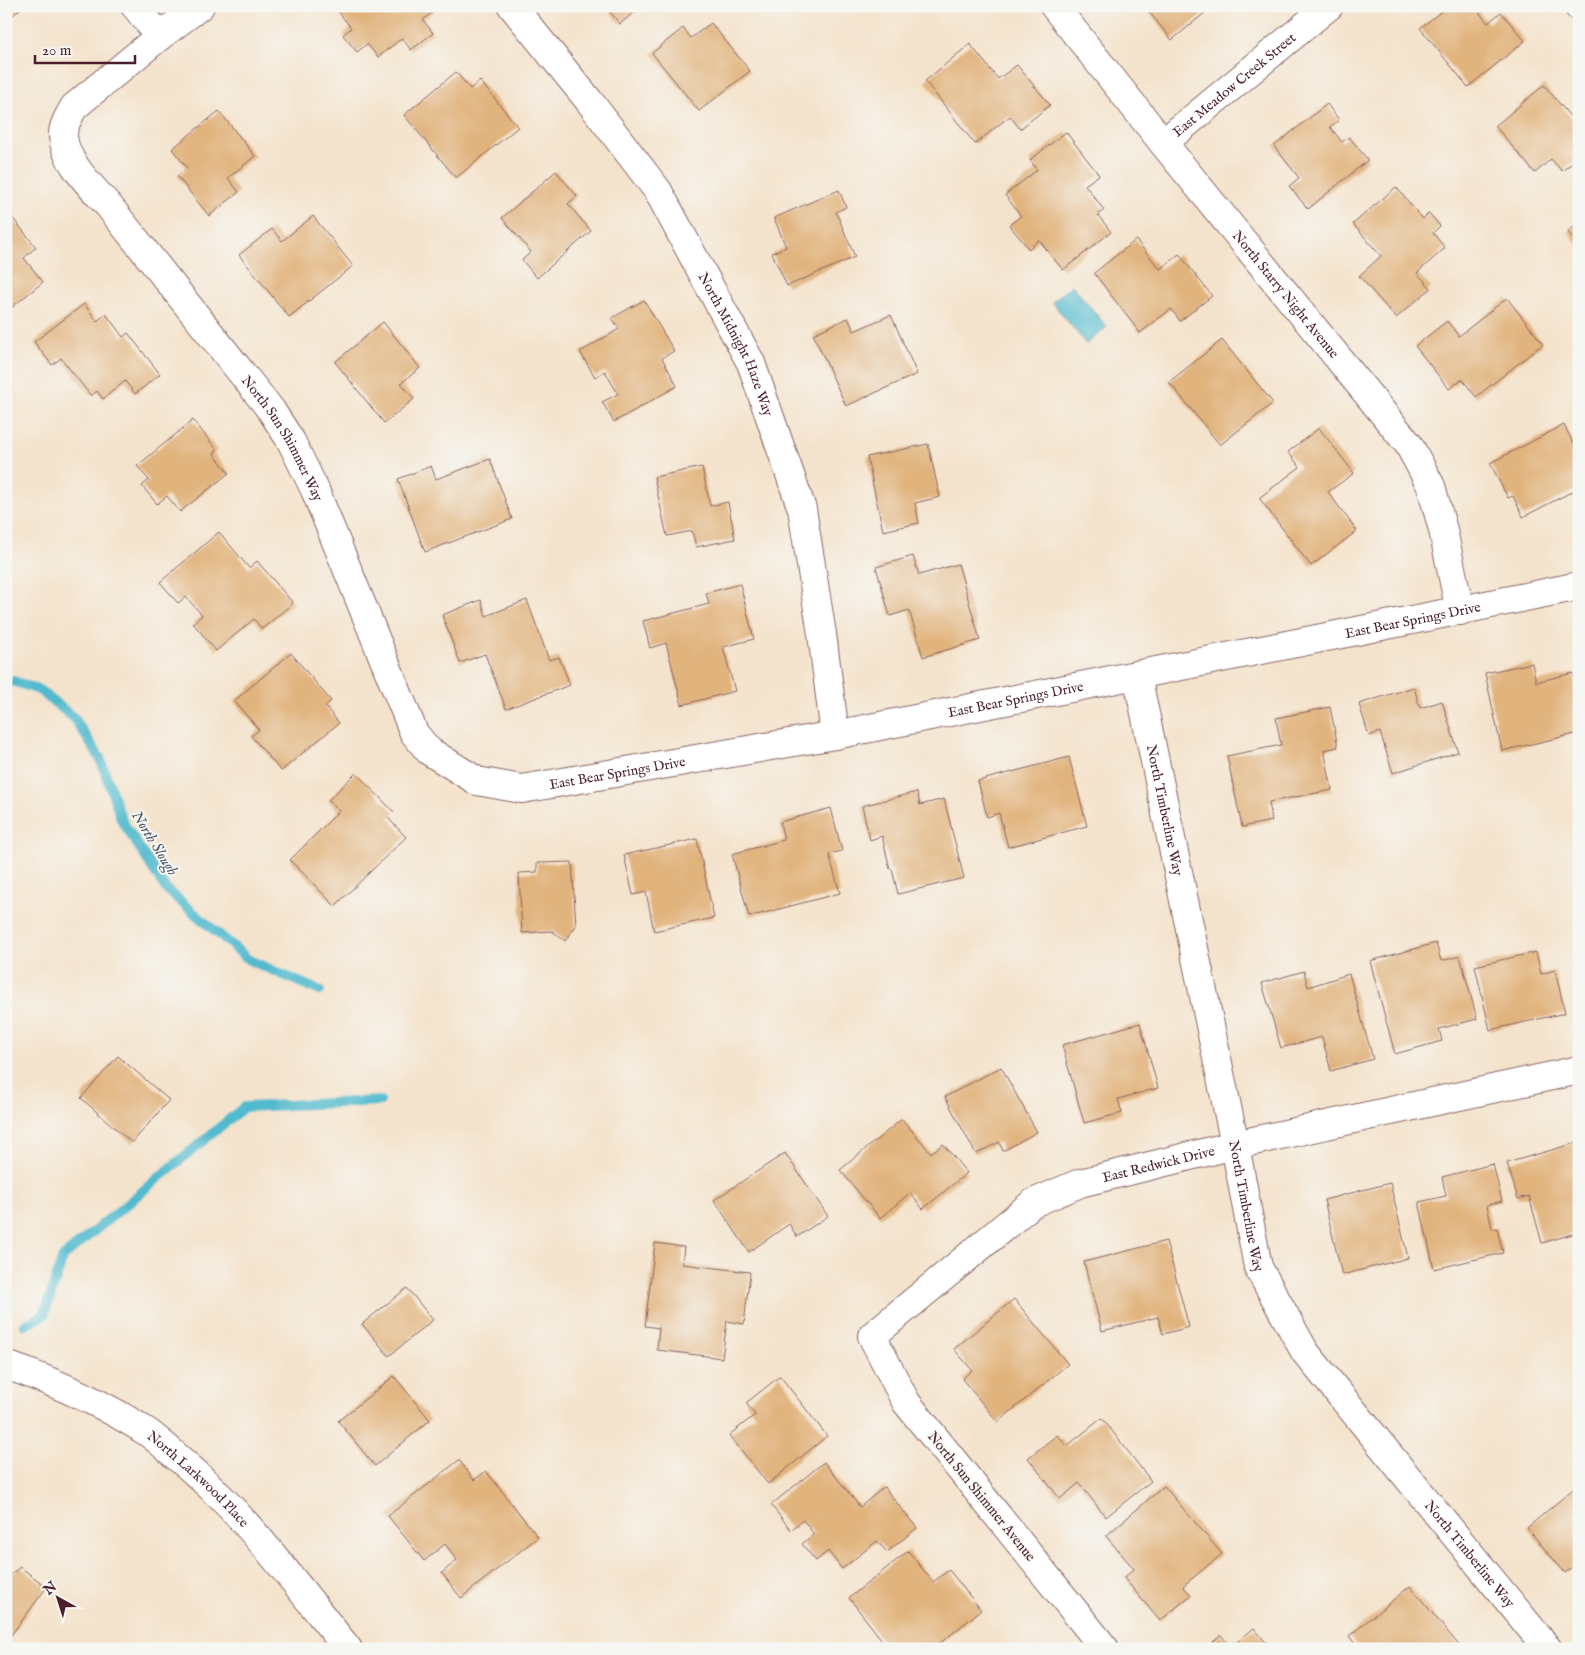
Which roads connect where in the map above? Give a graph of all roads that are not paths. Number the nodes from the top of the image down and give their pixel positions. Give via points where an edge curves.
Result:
1 (135, 6) edge
2 (200, 6) edge
3 (512, 6) edge
4 (1054, 6) edge
5 (1329, 6) edge
6 (160, 36) junction
7 (1163, 143) junction
8 (1579, 586) edge
9 (1460, 611) junction
10 (1137, 675) junction
11 (835, 735) junction
12 (455, 766) joint
13 (1579, 1070) edge
14 (1235, 1146) junction
15 (872, 1336) joint
16 (6, 1365) edge
17 (348, 1649) edge
18 (1105, 1649) edge
19 (1548, 1649) edge

1 - 6 street
2 - 6 street
3 - 11 street, North Midnight Haze Way via 658,192 752,363 802,508
4 - 7 street, North Starry Night Avenue
5 - 7 street, East Meadow Creek Street
6 - 12 street, North Sun Shimmer Way via 74,107 63,135 69,156 271,410 291,441 315,490 414,733 429,751
7 - 9 street, North Starry Night Avenue via 1409,445 1431,486
8 - 9 street, East Bear Springs Drive
9 - 10 street, East Bear Springs Drive
10 - 11 street, East Bear Springs Drive
10 - 14 street, North Timberline Way
11 - 12 street, East Bear Springs Drive via 522,789 477,781
13 - 14 street, East Redwick Drive
14 - 15 street, East Redwick Drive via 1080,1183 1033,1203
14 - 19 street, North Timberline Way via 1258,1267 1305,1352
15 - 18 street, North Sun Shimmer Avenue via 906,1402
16 - 17 street, North Larkwood Place via 50,1380 119,1414 149,1433 205,1480 256,1535

